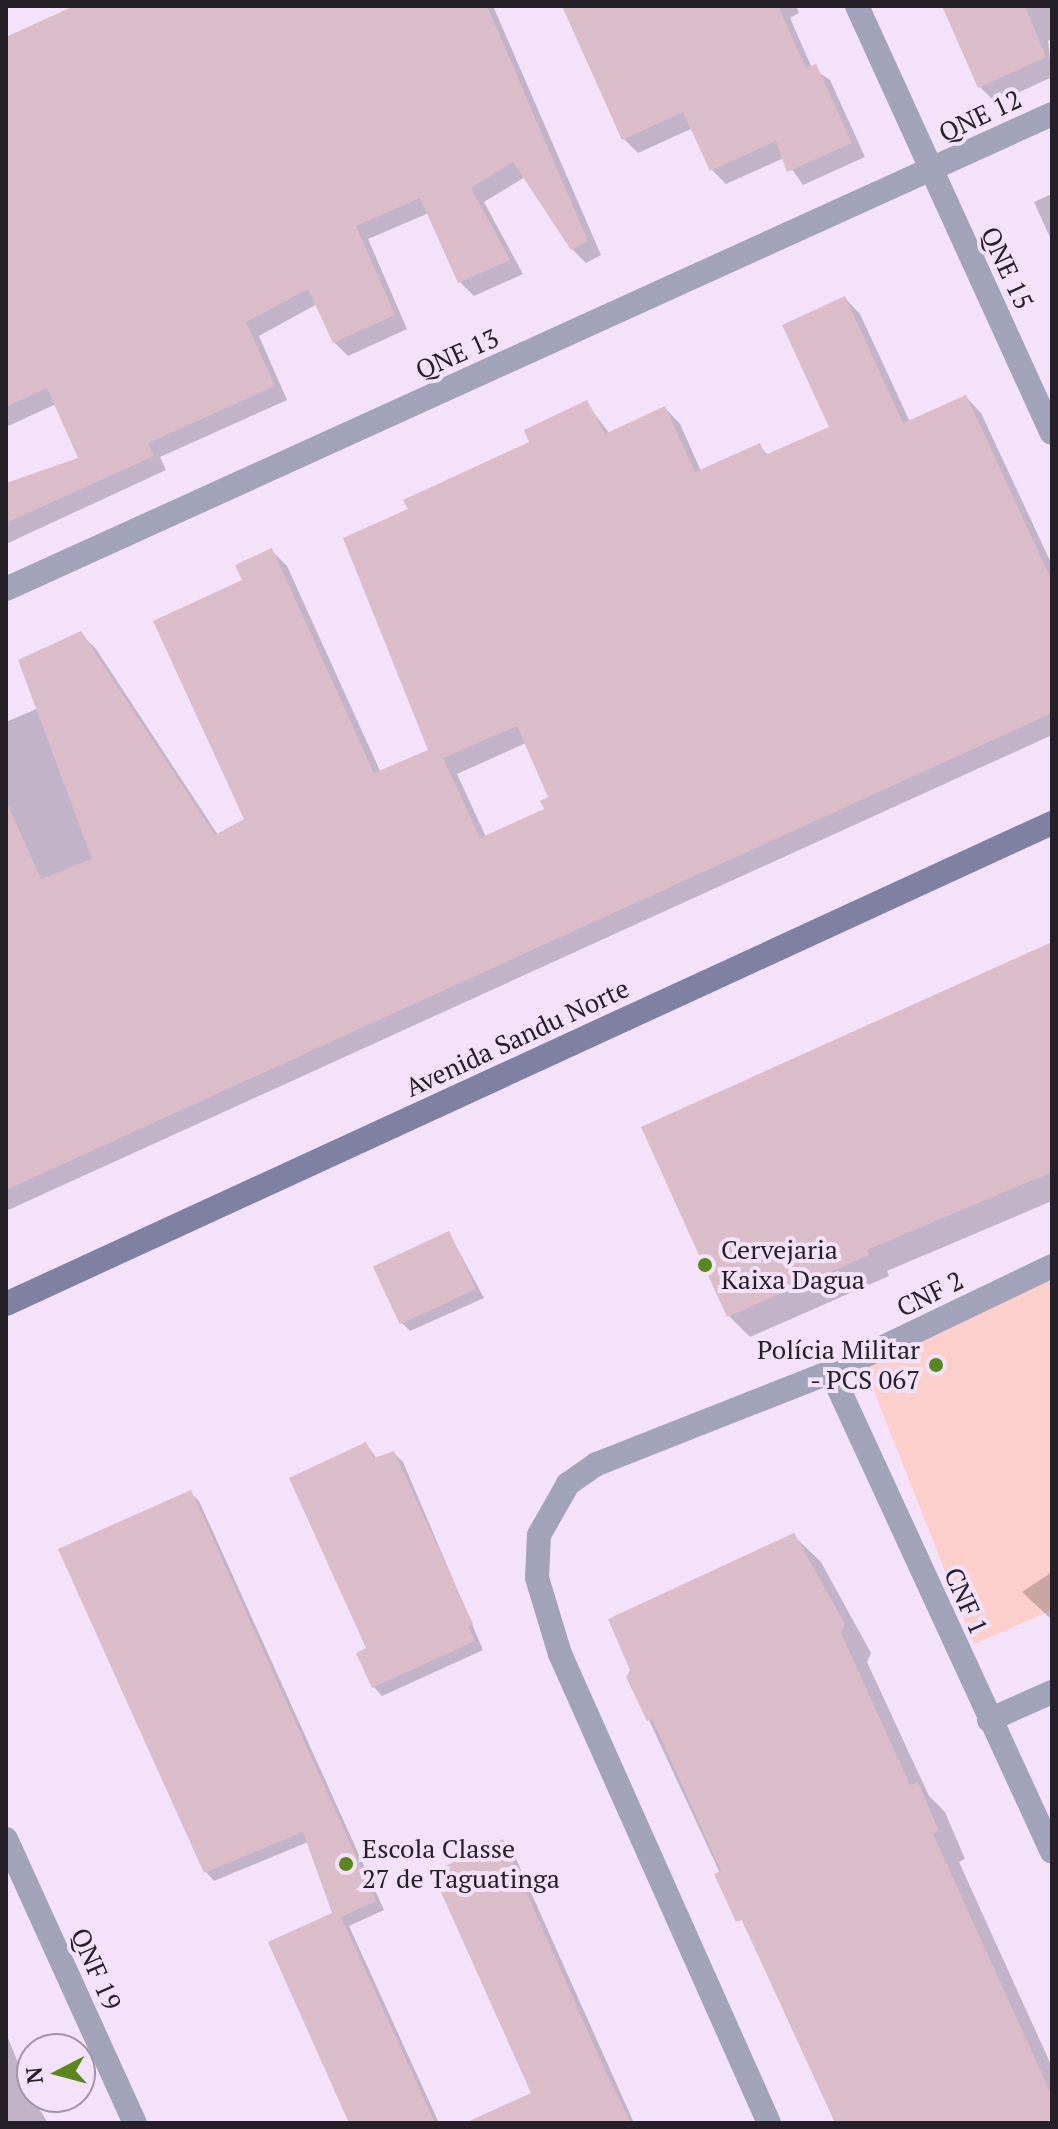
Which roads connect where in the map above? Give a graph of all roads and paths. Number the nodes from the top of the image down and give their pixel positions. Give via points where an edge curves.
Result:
1 (857, 6) edge
2 (1052, 114) edge
3 (931, 169) junction
4 (1052, 433) edge
5 (6, 589) edge
6 (1052, 823) edge
7 (1052, 1266) edge
8 (6, 1304) edge
9 (831, 1372) junction
10 (1052, 1692) edge
11 (989, 1720) junction
12 (6, 1839) edge
13 (1052, 1852) edge
14 (135, 2123) edge
15 (769, 2123) edge

1 - 3 street, QNE 15
2 - 3 street, QNE 12
3 - 4 street, QNE 15
3 - 5 street, QNE 13
6 - 8 main road, Avenida Sandu Norte
7 - 9 street, CNF 2
9 - 11 street, CNF 1
9 - 15 street, CNF 2 via 597,1464 568,1484 552,1506 536,1554 544,1609 560,1654
10 - 11 street
11 - 13 street, CNF 1
12 - 14 street, QNF 19

